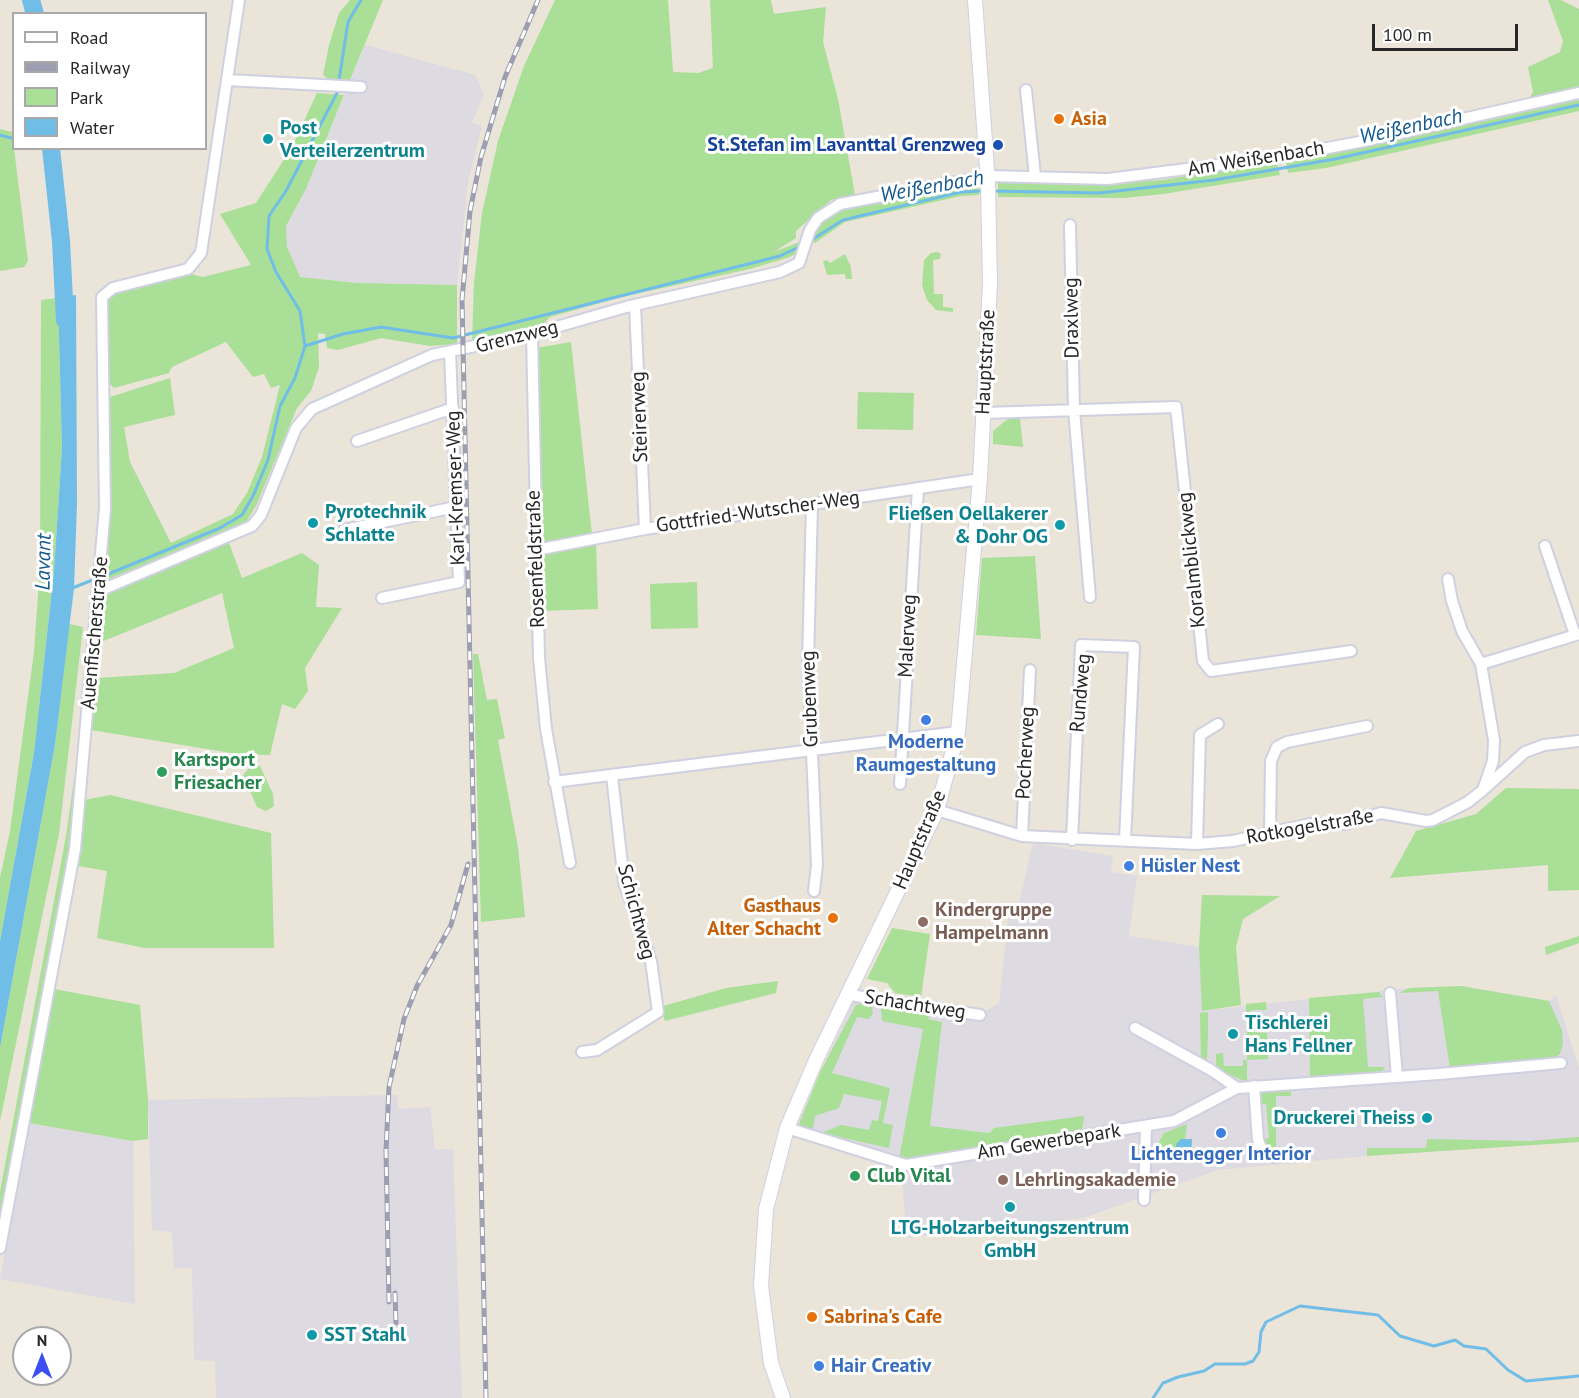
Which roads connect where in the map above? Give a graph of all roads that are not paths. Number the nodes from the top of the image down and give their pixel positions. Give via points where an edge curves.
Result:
1 (239, 0) edge
2 (975, 0) edge
3 (227, 80) junction
4 (361, 87) dead end
5 (1026, 90) dead end
6 (1579, 93) edge
7 (1035, 176) junction
8 (988, 179) junction
9 (1070, 225) dead end
10 (635, 305) junction
11 (532, 334) junction
12 (450, 351) junction
13 (453, 408) junction
14 (1074, 410) junction
15 (984, 413) junction
16 (357, 441) dead end
17 (980, 479) junction
18 (918, 488) junction
19 (812, 506) junction
20 (456, 507) junction
21 (645, 529) junction
22 (344, 530) dead end
23 (1545, 546) dead end
24 (536, 550) junction
25 (1448, 579) dead end
26 (100, 587) junction
27 (1090, 597) dead end
28 (382, 598) dead end
29 (1577, 634) edge
30 (1351, 651) dead end
31 (1480, 664) junction
32 (1030, 670) dead end
33 (1218, 724) dead end
34 (1367, 726) dead end
35 (958, 732) junction
36 (904, 740) junction
37 (1579, 741) edge
38 (812, 751) junction
39 (612, 776) junction
40 (554, 782) junction
41 (900, 784) dead end
42 (1483, 790) junction
43 (937, 810) junction
44 (1270, 834) junction
45 (1022, 836) junction
46 (1072, 840) junction
47 (1125, 840) junction
48 (1197, 844) junction
49 (570, 863) dead end
50 (814, 891) dead end
51 (1390, 993) dead end
52 (850, 994) junction
53 (980, 1015) dead end
54 (1135, 1028) dead end
55 (582, 1052) dead end
56 (1561, 1063) dead end
57 (1397, 1077) junction
58 (1254, 1086) junction
59 (1237, 1088) junction
60 (1146, 1126) junction
61 (787, 1128) junction
62 (1303, 1156) dead end
63 (1144, 1200) dead end
64 (0, 1248) edge
65 (783, 1398) edge

1 - 3 street, Auenfischerstraße
2 - 8 main road, Hauptstraße
3 - 4 street
3 - 26 street, Auenfischerstraße via 201,253 188,269 113,288 102,297 105,508
5 - 7 street
6 - 7 street, Am Weißenbach via 1281,157 1108,179
7 - 8 street, Am Weißenbach
8 - 10 street, Grenzweg via 840,204 818,218 799,263 780,272
8 - 15 main road, Hauptstraße via 990,284
9 - 14 street, Draxlweg
10 - 11 street, Grenzweg
10 - 21 street, Steirerweg
11 - 12 street, Grenzweg
11 - 24 street, Rosenfeldstraße
12 - 13 street, Karl-Kremser-Weg
12 - 26 street, Grenzweg via 432,355 312,409 296,428 261,515 252,526
13 - 16 street
13 - 20 street, Karl-Kremser-Weg
14 - 15 street, Koralmblickweg
14 - 27 street
14 - 30 street, Koralmblickweg via 1176,407 1203,661 1211,671
15 - 17 main road, Hauptstraße
17 - 18 street, Gottfried-Wutscher-Weg
17 - 35 main road, Hauptstraße
18 - 19 street, Gottfried-Wutscher-Weg
18 - 36 street, Malerweg
19 - 21 street, Gottfried-Wutscher-Weg
19 - 38 street, Grubenweg via 808,662
20 - 22 street
20 - 28 street, Karl-Kremser-Weg via 459,582
21 - 24 street, Gottfried-Wutscher-Weg
23 - 29 street
24 - 40 street, Rosenfeldstraße via 539,658
25 - 31 street via 1462,631
26 - 64 street, Auenfischerstraße via 75,849
29 - 31 street
31 - 42 street via 1495,751
32 - 45 street, Pocherweg
33 - 48 street via 1200,735
34 - 44 street via 1277,747 1271,761
35 - 36 street
35 - 43 main road, Hauptstraße
36 - 38 street
36 - 41 street, Malerweg
37 - 42 street, Rotkogelstraße via 1544,745 1525,753
38 - 39 street
38 - 50 street, Grubenweg
39 - 40 street
39 - 55 street, Schichtweg via 624,882 651,961 658,1012 597,1050
40 - 49 street, Rosenfeldstraße
42 - 44 street, Rotkogelstraße via 1433,820 1380,813 1344,824 1310,824
43 - 45 street, Rotkogelstraße
43 - 52 main road, Hauptstraße
44 - 48 street, Rotkogelstraße
45 - 46 street, Rotkogelstraße
46 - 47 street, Rotkogelstraße
46 - 47 street, Rundweg via 1081,645 1134,647
47 - 48 street, Rotkogelstraße
51 - 57 street
52 - 53 street, Schachtweg
52 - 61 main road, Hauptstraße
54 - 59 street
56 - 57 street, Am Gewerbepark
57 - 58 street, Am Gewerbepark
58 - 59 street, Am Gewerbepark
58 - 62 street via 1262,1150 1274,1157
59 - 60 street, Am Gewerbepark via 1174,1121
60 - 61 street, Am Gewerbepark via 906,1165
60 - 63 street
61 - 65 main road, Hauptstraße via 766,1209 761,1286 771,1363

